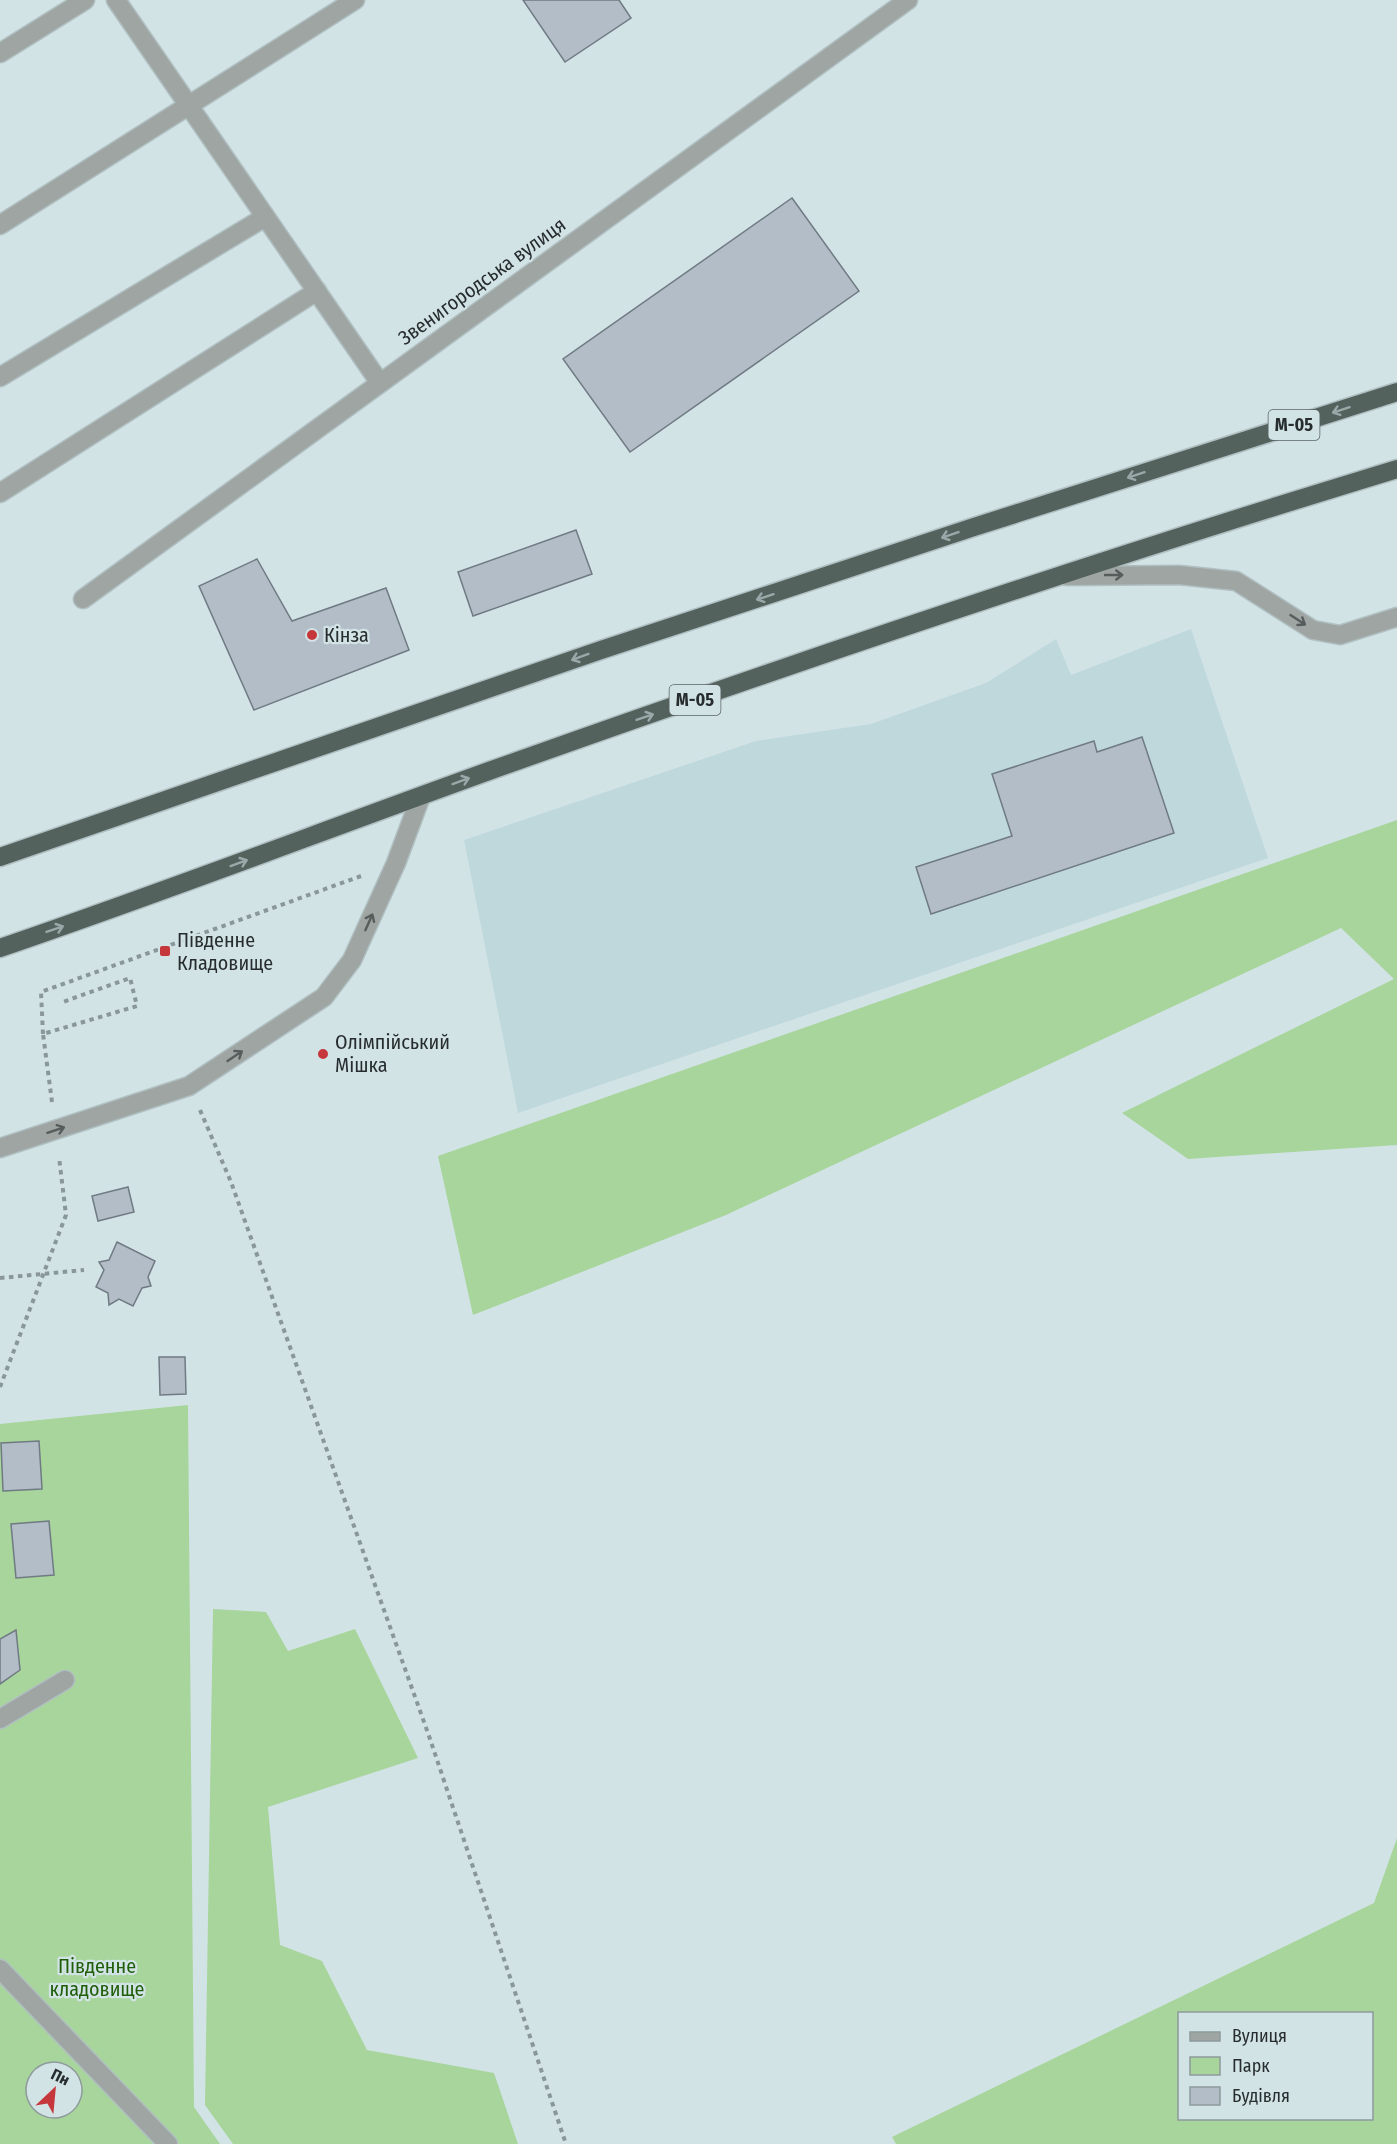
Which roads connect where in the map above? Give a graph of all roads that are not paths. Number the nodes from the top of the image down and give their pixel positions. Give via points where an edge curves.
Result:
1 (85, 0) edge
2 (116, 0) edge
3 (355, 0) edge
4 (908, 0) edge
5 (0, 53) edge
6 (188, 105) junction
7 (266, 217) junction
8 (0, 225) edge
9 (317, 291) junction
10 (0, 377) edge
11 (380, 383) junction
12 (1397, 392) edge
13 (1397, 469) edge
14 (0, 493) edge
15 (1056, 576) junction
16 (83, 599) dead end
17 (1397, 617) edge
18 (421, 796) junction
19 (0, 857) edge
20 (0, 948) edge
21 (0, 1148) edge
22 (65, 1680) dead end
23 (0, 1719) edge
24 (0, 1969) edge
25 (168, 2144) edge

1 - 5 street
2 - 6 street
3 - 6 street
4 - 11 street, Звенигородська вулиця
6 - 7 street
6 - 8 street
7 - 9 street
7 - 10 street
9 - 11 street
9 - 14 street
11 - 16 street, Звенигородська вулиця
12 -> 19 highway, М-05 via 601,650
13 - 15 highway, М-05
15 -> 17 street via 1179,575 1236,581 1313,630 1340,635
18 -> 15 highway, М-05
20 -> 18 highway, М-05
21 -> 18 street via 189,1086 324,997 352,960
22 - 23 street
24 - 25 street

